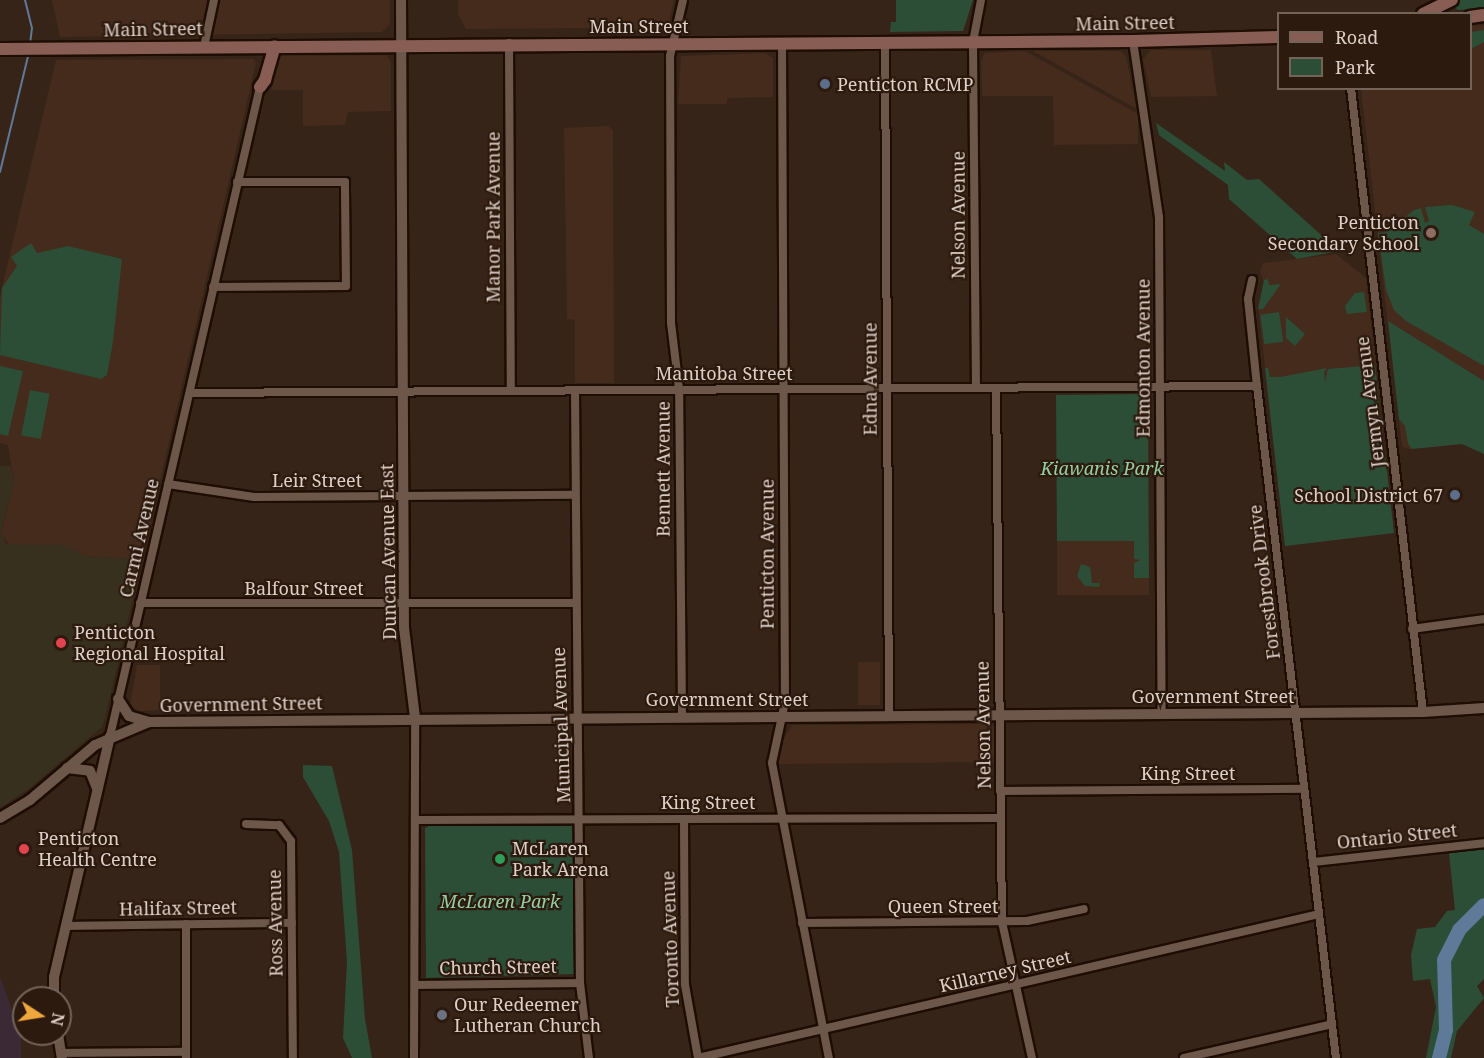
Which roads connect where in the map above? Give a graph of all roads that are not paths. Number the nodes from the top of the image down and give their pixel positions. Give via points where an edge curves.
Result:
1 (214, 0) edge
2 (401, 0) edge
3 (683, 0) edge
4 (981, 0) edge
5 (1452, 0) edge
6 (1427, 12) edge
7 (1277, 37) edge
8 (1133, 41) junction
9 (973, 42) junction
10 (509, 43) junction
11 (885, 43) junction
12 (400, 44) junction
13 (673, 44) junction
14 (782, 44) junction
15 (271, 46) junction
16 (204, 47) junction
17 (0, 49) edge
18 (260, 87) joint
19 (1351, 90) edge
20 (237, 182) junction
21 (1252, 280) dead end
22 (213, 287) junction
23 (1160, 386) junction
24 (1257, 386) junction
25 (976, 387) junction
26 (887, 388) junction
27 (996, 388) junction
28 (679, 389) junction
29 (784, 389) junction
30 (574, 390) junction
31 (402, 391) junction
32 (511, 391) junction
33 (190, 393) junction
34 (168, 484) junction
35 (575, 495) junction
36 (403, 496) junction
37 (140, 603) junction
38 (575, 603) junction
39 (404, 605) junction
40 (1484, 619) edge
41 (1413, 628) junction
42 (118, 699) junction
43 (1484, 708) edge
44 (1295, 712) junction
45 (1423, 712) junction
46 (1162, 713) junction
47 (999, 714) junction
48 (782, 715) junction
49 (889, 715) junction
50 (577, 716) junction
51 (682, 716) junction
52 (415, 718) junction
53 (149, 722) junction
54 (110, 736) junction
55 (68, 768) junction
56 (1304, 789) junction
57 (97, 790) junction
58 (1000, 791) junction
59 (0, 818) edge
60 (781, 818) junction
61 (1001, 818) junction
62 (580, 819) junction
63 (684, 819) junction
64 (416, 820) junction
65 (246, 824) dead end
66 (1484, 843) edge
67 (1313, 862) junction
68 (1084, 909) dead end
69 (1319, 914) junction
70 (802, 922) junction
71 (1002, 922) junction
72 (292, 923) junction
73 (186, 924) junction
74 (66, 927) junction
75 (580, 983) junction
76 (417, 985) junction
77 (1016, 985) junction
78 (54, 986) edge
79 (1332, 1024) junction
80 (823, 1030) junction
81 (186, 1055) edge
82 (62, 1056) edge
83 (293, 1058) edge
84 (416, 1058) edge
85 (590, 1058) edge
86 (698, 1058) edge
87 (829, 1058) edge
88 (1032, 1058) edge
89 (1184, 1058) edge
90 (1335, 1058) edge

1 - 16 street
2 - 12 street, Duncan Avenue East
3 - 13 street, Bennett Avenue
4 - 9 street, Nelson Avenue
5 - 6 main road
7 - 8 main road, Main Street
8 - 9 main road, Main Street
8 - 23 street, Edmonton Avenue via 1159,217
9 - 11 main road, Main Street
9 - 25 street, Nelson Avenue
10 - 12 main road, Main Street
10 - 13 main road, Main Street
10 - 32 street, Manor Park Avenue
11 - 14 main road, Main Street
11 - 26 street, Edna Avenue
12 - 15 main road, Main Street
12 - 31 street, Duncan Avenue East
13 - 14 main road, Main Street
13 - 28 street, Bennett Avenue via 671,323
14 - 29 street, Penticton Avenue
15 - 16 main road, Main Street
15 - 18 main road via 265,80
16 - 17 main road, Main Street
18 - 20 street, Carmi Avenue
19 - 41 street, Jermyn Avenue
20 - 22 street, Carmi Avenue
20 - 22 street via 345,182 346,286
21 - 24 street, Forestbrook Drive via 1248,299
22 - 33 street, Carmi Avenue
23 - 24 street, Manitoba Street
23 - 27 street, Manitoba Street
23 - 46 street, Edmonton Avenue
24 - 44 street, Forestbrook Drive
25 - 26 street, Manitoba Street
25 - 27 street, Manitoba Street
26 - 29 street, Manitoba Street
26 - 49 street, Edna Avenue
27 - 47 street, Nelson Avenue
28 - 29 street, Manitoba Street
28 - 30 street, Manitoba Street
28 - 51 street, Bennett Avenue
29 - 48 street, Penticton Avenue
30 - 32 street, Manitoba Street
30 - 35 street, Municipal Avenue
31 - 32 street, Manitoba Street
31 - 33 street, Manitoba Street
31 - 36 street, Duncan Avenue East
33 - 34 street, Carmi Avenue
34 - 36 street, Leir Street via 254,497
34 - 37 street, Carmi Avenue
35 - 36 street, Leir Street
35 - 38 street, Municipal Avenue
36 - 39 street, Duncan Avenue East
37 - 39 street, Balfour Street
37 - 42 street, Carmi Avenue
38 - 39 street, Balfour Street
38 - 50 street, Municipal Avenue
39 - 52 street, Duncan Avenue East
40 - 41 street
41 - 45 street, Jermyn Avenue
42 - 53 street via 129,716
42 - 54 street, Carmi Avenue
43 - 45 street, Government Street
44 - 45 street, Government Street
44 - 46 street, Government Street
44 - 56 street, Forestbrook Drive
46 - 47 street, Government Street
47 - 49 street, Government Street
47 - 58 street, Nelson Avenue
48 - 49 street, Government Street
48 - 51 street, Government Street
48 - 60 street, Penticton Avenue via 772,759
50 - 51 street, Government Street
50 - 52 street, Government Street
50 - 62 street, Municipal Avenue
52 - 53 street, Government Street
52 - 64 street, Duncan Avenue East
53 - 54 street, Government Street
54 - 55 street, Government Street
54 - 57 street, Carmi Avenue
55 - 57 street via 90,771
55 - 59 street, Government Street via 30,800
56 - 58 street, King Street
56 - 67 street, Forestbrook Drive
57 - 74 street, Carmi Avenue
58 - 61 street, Nelson Avenue
60 - 61 street, King Street
60 - 63 street, King Street
60 - 70 street, Penticton Avenue
61 - 71 street, Nelson Avenue
62 - 63 street, King Street
62 - 64 street, King Street
62 - 75 street, Municipal Avenue
63 - 86 street, Toronto Avenue via 685,985
64 - 76 street, Duncan Avenue East
65 - 72 street, Ross Avenue via 279,825 288,832
66 - 67 street, Ontario Street
67 - 69 street, Forestbrook Drive
68 - 71 street, Queen Street
69 - 77 street, Killarney Street
69 - 79 street, Forestbrook Drive
70 - 71 street, Queen Street
70 - 80 street, Penticton Avenue
71 - 77 street, Nelson Avenue
72 - 73 street, Halifax Street
72 - 83 street, Ross Avenue
73 - 74 street, Halifax Street
73 - 81 street
74 - 78 street, Carmi Avenue
75 - 76 street, Church Street
75 - 85 street, Municipal Avenue
76 - 84 street, Duncan Avenue East
77 - 80 street, Killarney Street
77 - 88 street, Nelson Avenue
79 - 89 street
79 - 90 street, Forestbrook Drive
80 - 86 street, Killarney Street
80 - 87 street, Penticton Avenue
81 - 82 street

